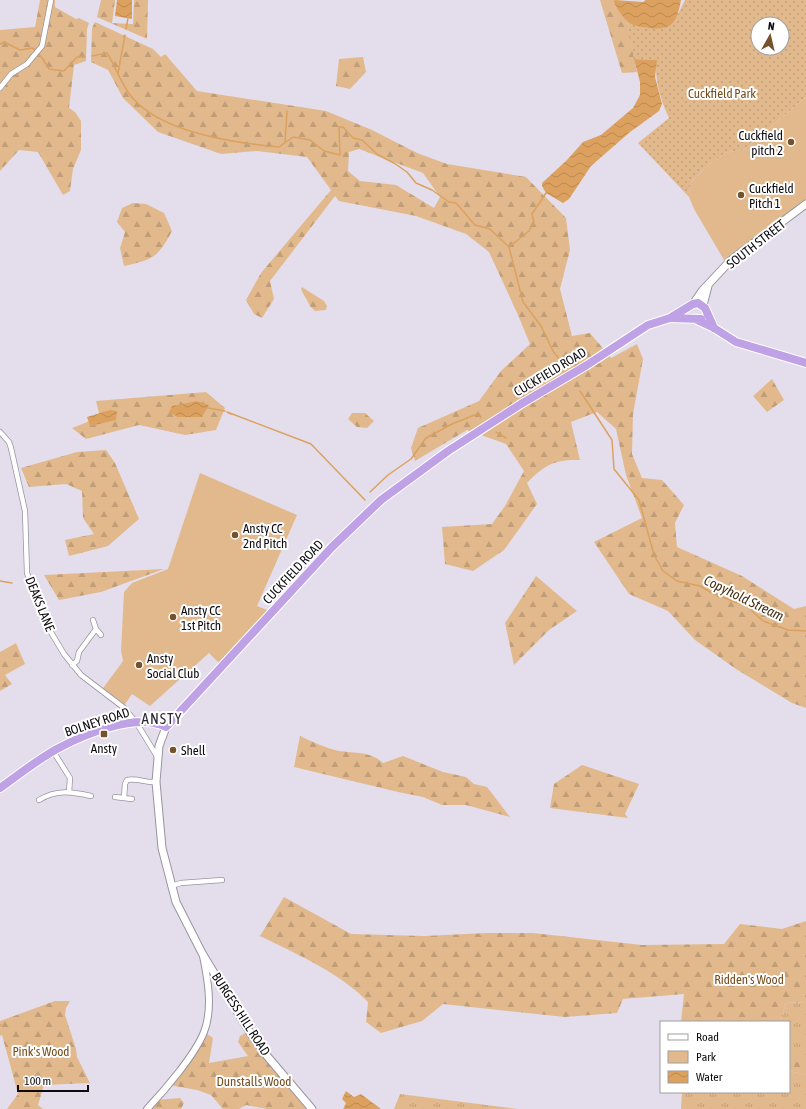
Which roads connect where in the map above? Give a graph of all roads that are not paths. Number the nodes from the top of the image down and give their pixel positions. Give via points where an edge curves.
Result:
1 (51, 0) edge
2 (0, 88) edge
3 (806, 204) edge
4 (708, 286) junction
5 (691, 306) junction
6 (704, 308) junction
7 (670, 318) junction
8 (694, 320) junction
9 (714, 328) junction
10 (806, 364) edge
11 (0, 432) edge
12 (93, 620) dead end
13 (96, 629) junction
14 (101, 635) dead end
15 (72, 665) junction
16 (136, 722) junction
17 (166, 727) junction
18 (53, 751) junction
19 (158, 758) junction
20 (156, 782) junction
21 (0, 788) edge
22 (69, 792) junction
23 (91, 796) dead end
24 (115, 797) dead end
25 (124, 798) junction
26 (132, 799) dead end
27 (39, 800) dead end
28 (222, 880) dead end
29 (171, 886) junction
30 (202, 954) joint
31 (209, 971) junction
32 (147, 1109) edge
33 (312, 1109) edge

1 - 2 street via 42,46 27,64 11,74
3 - 4 main road, SOUTH STREET via 731,260
4 - 5 main road, SOUTH STREET
4 - 6 main road, SOUTH STREET
5 - 6 highway via 698,303
5 - 7 highway, CUCKFIELD ROAD
5 - 8 highway via 688,314
6 - 8 highway via 704,316
6 - 9 highway
7 - 8 highway, CUCKFIELD ROAD
7 - 17 highway, CUCKFIELD ROAD via 648,325 521,404 448,451 381,500 332,547
8 - 9 highway
9 - 10 highway via 736,342
11 - 15 street, DEAKS LANE via 11,448 25,511 26,573 46,624
12 - 13 street
13 - 14 street
13 - 15 street
15 - 16 street, DEAKS LANE via 123,707
16 - 17 highway, BOLNEY ROAD via 152,722
16 - 18 highway, BOLNEY ROAD via 98,732
16 - 19 street, DEAKS LANE
17 - 19 main road, CUCKFIELD ROAD via 159,746
18 - 21 highway, BOLNEY ROAD
18 - 22 street via 70,778
19 - 20 main road, CUCKFIELD ROAD
20 - 25 street via 142,779 127,780
20 - 29 main road, CUCKFIELD ROAD via 162,848
22 - 23 street
22 - 27 street via 49,794
24 - 25 street
25 - 26 street
28 - 29 street
29 - 30 main road, CUCKFIELD ROAD via 176,902
30 - 31 main road, BURGESS HILL ROAD
31 - 32 street via 208,1009 204,1032 169,1085
31 - 33 main road, BURGESS HILL ROAD via 254,1038

